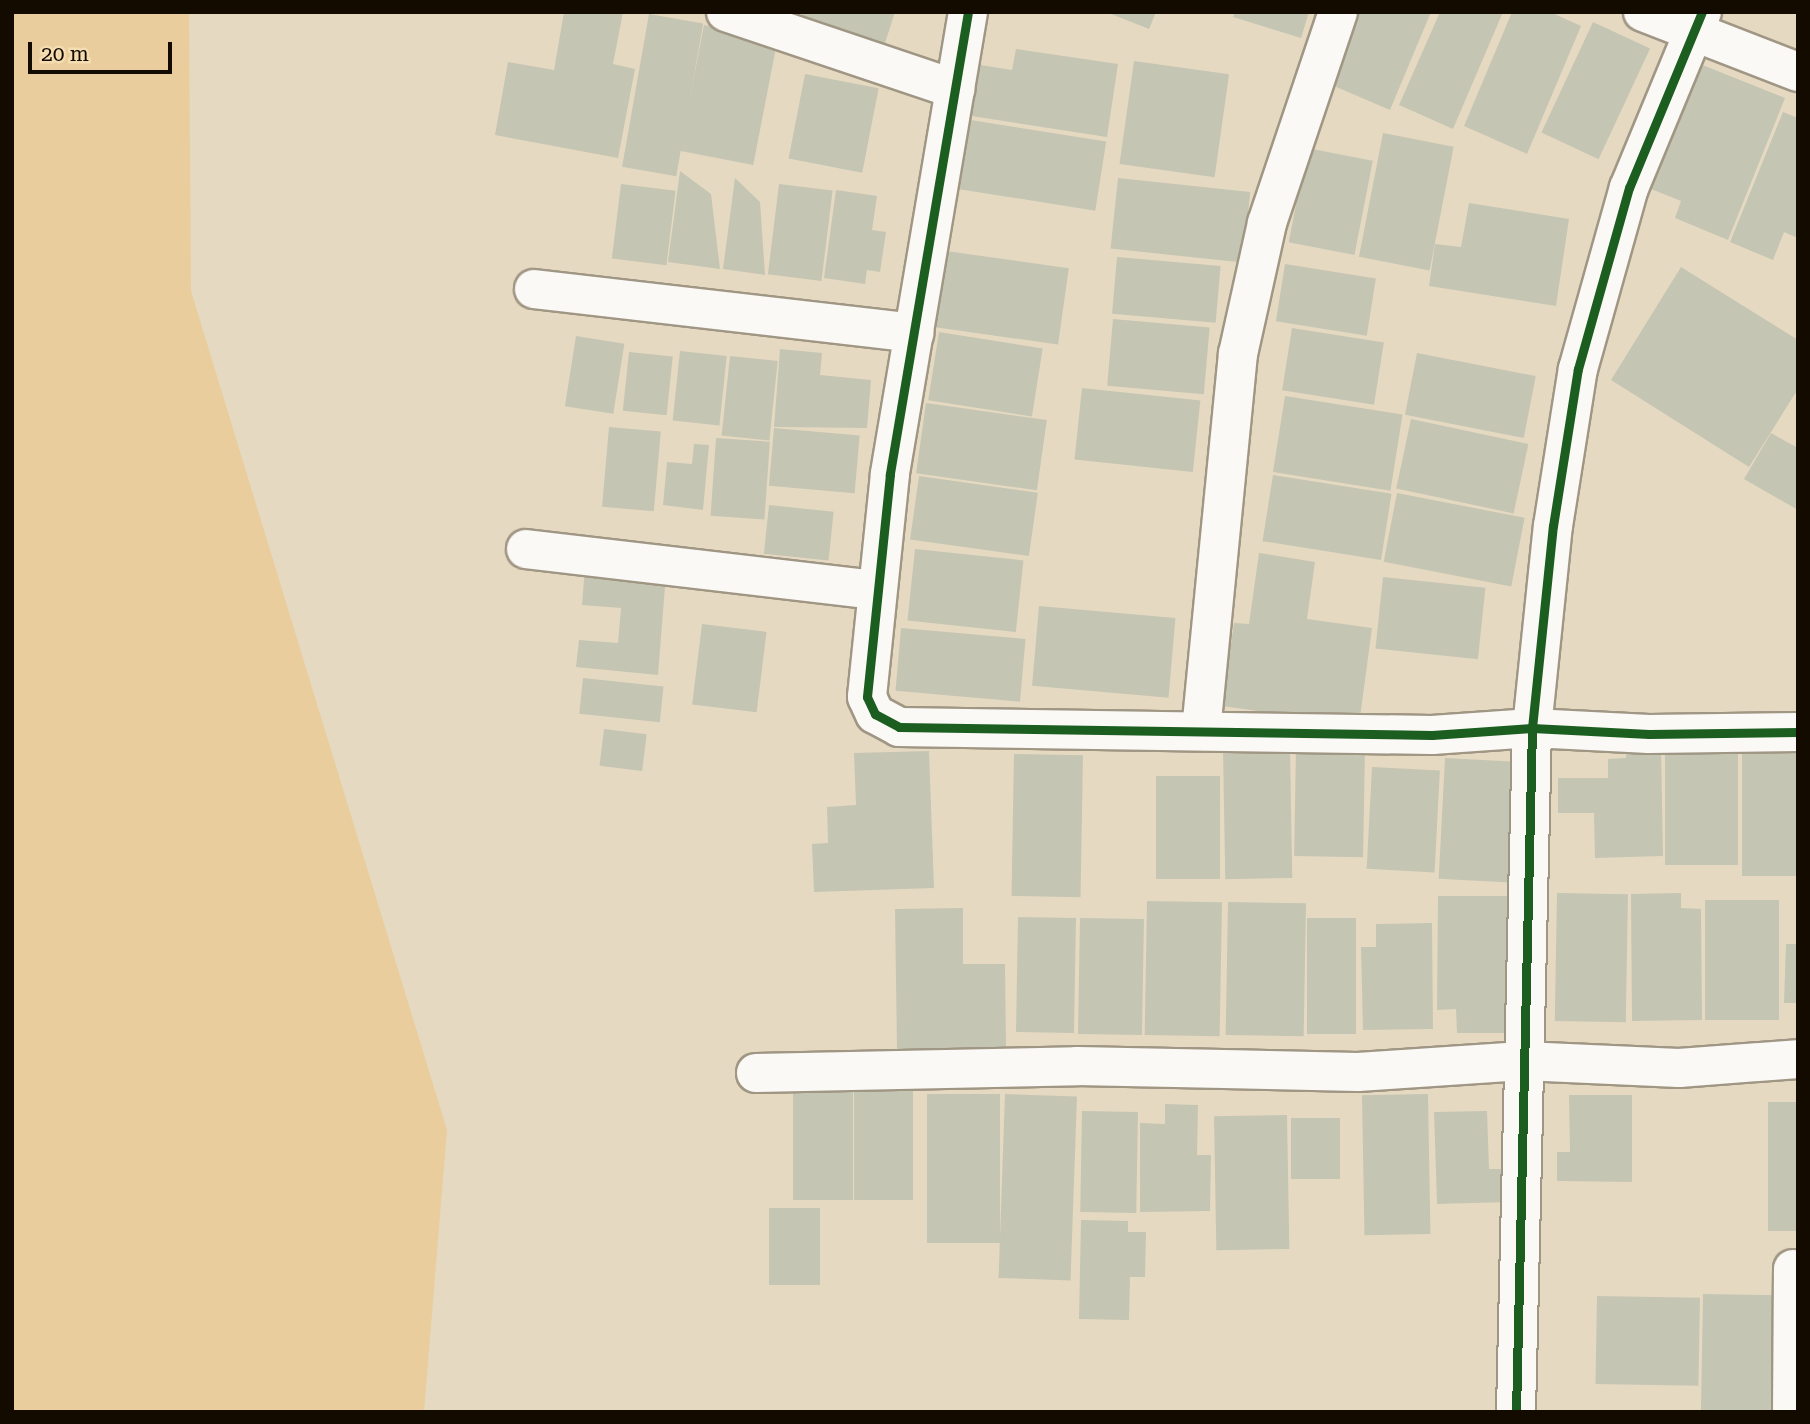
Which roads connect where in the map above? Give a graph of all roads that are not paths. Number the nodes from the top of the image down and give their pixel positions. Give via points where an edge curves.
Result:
1 (726, 12) edge
2 (968, 12) edge
3 (1338, 12) edge
4 (1643, 12) edge
5 (1698, 21) edge
6 (1798, 72) edge
7 (955, 89) junction
8 (534, 289) dead end
9 (914, 333) junction
10 (526, 549) dead end
11 (877, 590) junction
12 (1532, 728) junction
13 (1201, 731) junction
14 (1798, 732) edge
15 (1798, 1059) edge
16 (1523, 1061) junction
17 (756, 1073) dead end
18 (1793, 1269) dead end
19 (1516, 1412) edge
20 (1792, 1412) edge

1 - 7 street
2 - 7 street
3 - 13 street via 1267,223 1238,354
4 - 5 street
5 - 6 street
5 - 12 street via 1629,188 1578,369 1553,526
7 - 9 street
8 - 9 street
9 - 11 street
10 - 11 street
11 - 13 street via 867,697 875,714 899,727
12 - 13 street via 1432,735
12 - 14 street via 1649,734
12 - 16 street
15 - 16 street via 1679,1068
16 - 17 street via 1358,1072 1077,1066
16 - 19 street
18 - 20 street

